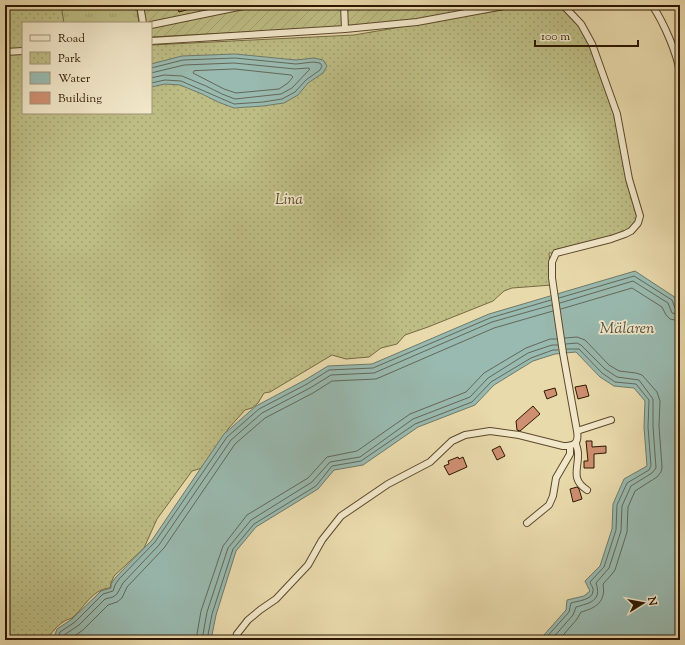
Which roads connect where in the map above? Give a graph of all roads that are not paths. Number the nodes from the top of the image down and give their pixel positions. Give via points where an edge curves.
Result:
1 (140, 5) edge
2 (248, 5) edge
3 (344, 5) edge
4 (509, 5) edge
5 (563, 5) edge
6 (652, 5) edge
7 (143, 22) edge
8 (152, 26) edge
9 (345, 29) junction
10 (152, 41) edge
11 (22, 51) edge
12 (5, 52) edge
13 (680, 72) edge
14 (611, 420) dead end
15 (577, 431) junction
16 (573, 444) junction
17 (587, 490) dead end
18 (527, 523) dead end
19 (237, 634) dead end

1 - 7 street
2 - 8 street
3 - 9 street
4 - 9 street via 417,22
5 - 15 street via 581,24 592,44 617,114 629,179 640,216 631,231 611,239 556,253 552,262 563,353
6 - 13 street via 668,36
9 - 10 street
11 - 12 street
14 - 15 street
15 - 16 street via 578,438
16 - 17 street via 578,453 576,472 581,486
16 - 18 street via 556,478 549,505
16 - 19 street via 563,446 519,435 490,432 464,435 452,440 430,462 404,474 341,516 322,540 308,565 276,599 248,620

